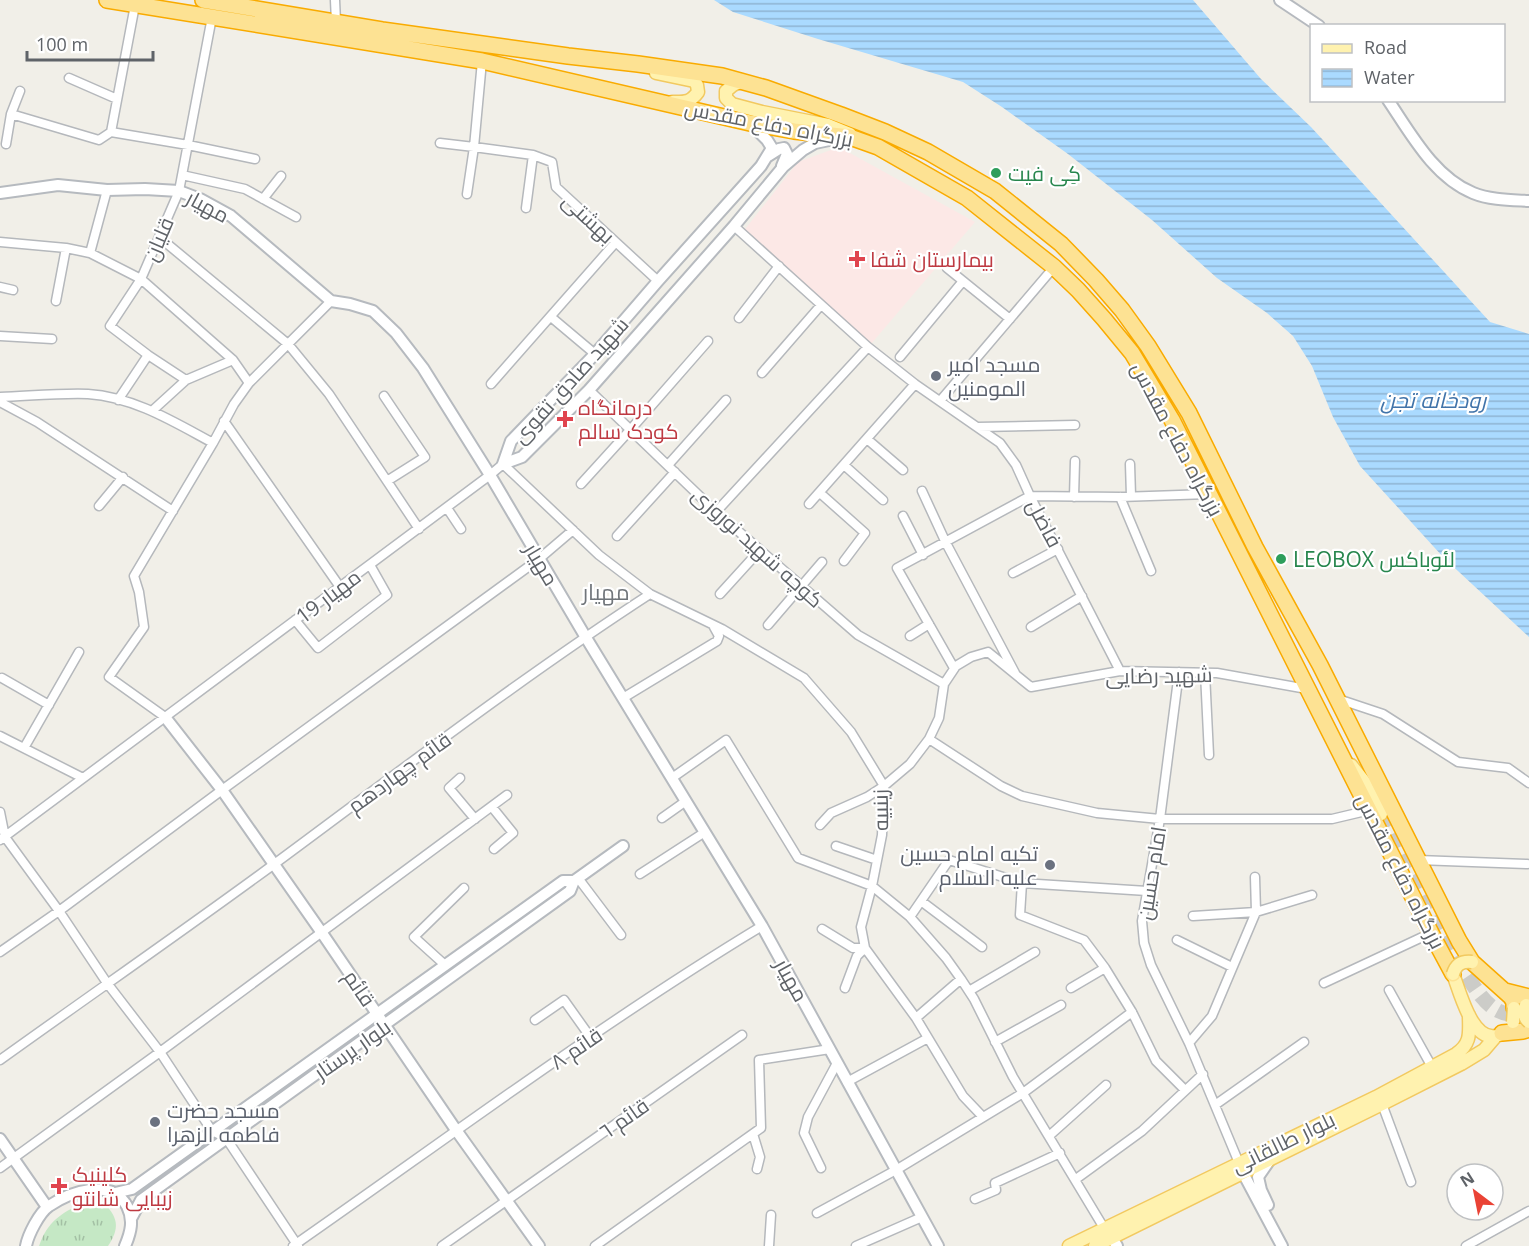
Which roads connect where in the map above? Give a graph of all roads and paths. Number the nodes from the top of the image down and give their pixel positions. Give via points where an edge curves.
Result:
1 (107, 0) edge
2 (203, 0) edge
3 (335, 0) edge
4 (1287, 2) edge
5 (135, 4) junction
6 (212, 17) junction
7 (336, 22) junction
8 (1316, 24) edge
9 (568, 56) junction
10 (482, 61) junction
11 (69, 78) dead end
12 (741, 82) junction
13 (20, 91) dead end
14 (117, 99) junction
15 (662, 102) junction
16 (1389, 102) edge
17 (11, 114) junction
18 (750, 123) junction
19 (111, 132) junction
20 (850, 136) junction
21 (441, 143) dead end
22 (6, 144) dead end
23 (188, 145) junction
24 (474, 147) junction
25 (878, 147) junction
26 (533, 155) junction
27 (768, 156) junction
28 (255, 159) dead end
29 (779, 171) junction
30 (182, 175) junction
31 (281, 176) dead end
32 (107, 190) junction
33 (179, 191) junction
34 (0, 193) edge
35 (466, 194) dead end
36 (263, 199) junction
37 (1529, 201) edge
38 (526, 208) dead end
39 (297, 217) dead end
40 (734, 226) junction
41 (159, 237) junction
42 (0, 242) edge
43 (615, 243) junction
44 (66, 248) junction
45 (90, 253) junction
46 (778, 266) junction
47 (1054, 267) junction
48 (947, 268) dead end
49 (141, 279) junction
50 (658, 281) junction
51 (963, 281) junction
52 (0, 287) edge
53 (13, 290) dead end
54 (56, 301) dead end
55 (331, 301) junction
56 (821, 305) junction
57 (551, 317) junction
58 (739, 318) dead end
59 (1010, 319) junction
60 (0, 336) edge
61 (52, 339) dead end
62 (708, 341) dead end
63 (288, 344) junction
64 (868, 347) junction
65 (595, 354) junction
66 (148, 355) junction
67 (900, 357) dead end
68 (233, 360) junction
69 (762, 373) dead end
70 (186, 380) junction
71 (249, 382) junction
72 (492, 384) dead end
73 (915, 384) junction
74 (589, 390) junction
75 (384, 396) dead end
76 (0, 397) edge
77 (118, 400) junction
78 (726, 400) dead end
79 (940, 401) junction
80 (0, 402) edge
81 (153, 411) junction
82 (224, 422) junction
83 (1075, 425) dead end
84 (978, 427) junction
85 (632, 429) junction
86 (867, 439) junction
87 (213, 443) junction
88 (1075, 461) dead end
89 (503, 464) junction
90 (1130, 464) dead end
91 (844, 465) junction
92 (671, 469) junction
93 (903, 470) dead end
94 (490, 476) junction
95 (123, 477) junction
96 (387, 481) junction
97 (581, 484) dead end
98 (922, 492) dead end
99 (820, 493) junction
100 (1209, 494) junction
101 (1030, 496) junction
102 (1131, 496) junction
103 (1074, 497) junction
104 (1120, 497) junction
105 (883, 500) dead end
106 (809, 504) dead end
107 (99, 506) dead end
108 (447, 508) junction
109 (173, 511) junction
110 (716, 512) junction
111 (903, 516) dead end
112 (418, 529) junction
113 (461, 529) dead end
114 (573, 530) junction
115 (617, 536) dead end
116 (946, 543) junction
117 (1058, 549) junction
118 (760, 550) junction
119 (922, 555) junction
120 (539, 560) junction
121 (844, 561) dead end
122 (822, 562) dead end
123 (370, 565) junction
124 (1151, 571) dead end
125 (1013, 573) dead end
126 (801, 586) junction
127 (340, 587) junction
128 (650, 594) junction
129 (720, 594) dead end
130 (1082, 596) junction
131 (295, 620) junction
132 (711, 624) junction
133 (929, 624) junction
134 (768, 625) dead end
135 (1031, 627) dead end
136 (585, 636) junction
137 (910, 636) dead end
138 (79, 652) dead end
139 (954, 668) junction
140 (1120, 671) junction
141 (1179, 672) junction
142 (1204, 673) junction
143 (1017, 676) junction
144 (2, 678) dead end
145 (944, 684) junction
146 (1308, 689) junction
147 (623, 698) junction
148 (1336, 698) junction
149 (49, 705) junction
150 (165, 717) junction
151 (0, 736) edge
152 (929, 739) junction
153 (24, 748) junction
154 (1209, 755) dead end
155 (83, 778) junction
156 (460, 778) dead end
157 (672, 778) junction
158 (1529, 783) edge
159 (884, 786) junction
160 (222, 790) junction
161 (507, 795) dead end
162 (686, 801) junction
163 (492, 807) junction
164 (0, 812) edge
165 (1375, 812) junction
166 (662, 818) dead end
167 (475, 819) junction
168 (1160, 819) junction
169 (820, 825) dead end
170 (705, 832) junction
171 (3, 838) edge
172 (623, 846) dead end
173 (836, 846) dead end
174 (494, 849) dead end
175 (877, 860) junction
176 (1418, 860) junction
177 (274, 864) junction
178 (1527, 864) dead end
179 (640, 874) dead end
180 (1256, 877) dead end
181 (576, 879) junction
182 (1022, 882) junction
183 (873, 886) junction
184 (464, 888) dead end
185 (1147, 891) junction
186 (1312, 895) dead end
187 (921, 901) junction
188 (59, 911) junction
189 (1256, 912) junction
190 (1193, 916) dead end
191 (910, 917) junction
192 (762, 926) junction
193 (822, 929) dead end
194 (322, 933) junction
195 (1431, 933) junction
196 (621, 935) dead end
197 (1177, 940) dead end
198 (982, 947) dead end
199 (865, 948) junction
200 (0, 952) edge
201 (1035, 952) dead end
202 (1458, 959) junction
203 (444, 965) junction
204 (1232, 967) junction
205 (1105, 968) junction
206 (961, 979) junction
207 (107, 983) junction
208 (1324, 983) dead end
209 (845, 988) dead end
210 (1071, 988) dead end
211 (1389, 990) dead end
212 (969, 991) junction
213 (1061, 1005) dead end
214 (1132, 1012) junction
215 (376, 1013) junction
216 (1469, 1015) junction
217 (1516, 1015) edge
218 (916, 1017) junction
219 (535, 1020) dead end
220 (1529, 1022) edge
221 (385, 1026) junction
222 (1529, 1029) edge
223 (742, 1035) dead end
224 (591, 1038) junction
225 (928, 1038) junction
226 (995, 1042) junction
227 (1304, 1042) dead end
228 (1189, 1043) junction
229 (830, 1050) junction
230 (160, 1052) junction
231 (0, 1060) edge
232 (837, 1063) junction
233 (1432, 1067) junction
234 (1203, 1074) junction
235 (847, 1082) junction
236 (1106, 1085) dead end
237 (1185, 1090) junction
238 (1023, 1093) junction
239 (1383, 1104) junction
240 (1215, 1105) junction
241 (983, 1117) junction
242 (456, 1130) junction
243 (212, 1131) junction
244 (753, 1134) junction
245 (1049, 1136) junction
246 (226, 1138) junction
247 (0, 1139) edge
248 (1060, 1153) junction
249 (12, 1158) junction
250 (1270, 1160) junction
251 (1242, 1165) junction
252 (0, 1167) edge
253 (821, 1168) dead end
254 (757, 1169) dead end
255 (896, 1170) junction
256 (1076, 1179) junction
257 (1411, 1182) dead end
258 (115, 1193) junction
259 (975, 1199) dead end
260 (506, 1201) junction
261 (47, 1207) junction
262 (1529, 1211) edge
263 (817, 1213) dead end
264 (771, 1215) dead end
265 (132, 1217) junction
266 (922, 1217) junction
267 (1272, 1226) junction
268 (1111, 1237) edge
269 (296, 1245) edge
270 (26, 1246) edge
271 (125, 1246) edge
272 (442, 1246) edge
273 (539, 1246) edge
274 (595, 1246) edge
275 (769, 1246) edge
276 (856, 1246) edge
277 (938, 1246) edge
278 (1069, 1246) edge
279 (1095, 1246) edge
280 (1282, 1246) edge
281 (1467, 1246) edge

1 - 5 highway, بزرگراه دفاع مقدس
2 - 7 highway, بزرگراه دفاع مقدس
3 - 7 street
4 - 8 street
5 - 6 highway, بزرگراه دفاع مقدس
5 - 14 street
6 - 10 highway, بزرگراه دفاع مقدس
6 - 23 street, قلیان
7 - 9 highway, بزرگراه دفاع مقدس
9 - 12 highway, بزرگراه دفاع مقدس via 686,70
9 - 15 main road via 694,81 697,85 693,99
10 - 15 highway, بزرگراه دفاع مقدس
10 - 24 street
11 - 14 street
12 - 25 main road via 726,92 732,104 828,125
12 - 148 highway, بزرگراه دفاع مقدس via 841,115 928,152 995,191 1061,244 1096,280 1148,345 1189,413
13 - 17 street
14 - 19 street
15 - 18 highway, بزرگراه دفاع مقدس
16 - 37 street via 1422,151 1459,187 1484,196
17 - 19 street via 99,140
17 - 22 street
18 - 20 highway, بزرگراه دفاع مقدس
18 - 27 street via 772,148
19 - 23 street
20 - 25 highway, بزرگراه دفاع مقدس
20 - 29 street, شهید صادق تقوی via 815,143
21 - 24 street
23 - 28 street
23 - 30 street, قلیان
24 - 26 street
24 - 35 street
25 - 47 highway, بزرگراه دفاع مقدس via 967,198
26 - 38 street
26 - 43 street, بهشتی via 552,162 556,187
27 - 29 street via 784,148 787,154
27 - 50 street, شهید صادق تقوی
29 - 40 street, شهید صادق تقوی
30 - 33 street, قلیان
30 - 36 street via 245,189
31 - 36 street
32 - 33 street, مهیار
32 - 34 street, مهیار via 58,185
32 - 45 street
33 - 41 street, قلیان
33 - 55 street, مهیار via 231,216
36 - 39 street
40 - 46 street, فاضل
40 - 74 street, شهید صادق تقوی
41 - 49 street, قلیان
41 - 63 street
42 - 44 street
43 - 50 street, بهشتی
43 - 57 street
44 - 45 street
44 - 54 street
45 - 49 street
46 - 56 street, فاضل
46 - 58 street
47 - 59 street
47 - 100 highway, بزرگراه دفاع مقدس via 1132,353
48 - 51 street
49 - 66 street, قلیان via 110,326
49 - 68 street
50 - 65 street, شهید صادق تقوی
51 - 59 street
51 - 67 street
52 - 53 street
55 - 63 street
55 - 94 street, مهیار via 373,311 396,333 423,368
56 - 64 street, فاضل
56 - 69 street
57 - 65 street
57 - 72 street
59 - 79 street
60 - 61 street
62 - 85 street
63 - 71 street
63 - 96 street via 328,394
64 - 73 street, فاضل
64 - 110 street
65 - 89 street, شهید صادق تقوی via 512,441
66 - 70 street, قلیان
66 - 77 street
68 - 70 street
68 - 71 street
70 - 81 street
71 - 82 street
73 - 79 street, فاضل
73 - 86 street
74 - 85 street, کوچه شهید نوروزی
74 - 89 street, شهید صادق تقوی via 522,457
75 - 96 street via 425,457
76 - 77 street via 89,394
77 - 81 street
78 - 92 street
79 - 84 street, فاضل
80 - 95 street
81 - 87 street
82 - 87 street
82 - 127 street
83 - 84 street
84 - 101 street, فاضل via 1000,443 1016,465
85 - 92 street, کوچه شهید نوروزی
85 - 97 street
86 - 91 street
86 - 93 street
87 - 109 street
88 - 103 street
89 - 94 street, مهیار 19
89 - 114 street, زینبیه
90 - 102 street
91 - 99 street
91 - 105 street
92 - 110 street, کوچه شهید نوروزی
92 - 115 street
94 - 108 street, مهیار 19
94 - 120 street, مهیار
95 - 107 street
95 - 109 street
96 - 112 street
98 - 116 street
99 - 106 street
99 - 121 street via 865,533
100 - 102 street
100 - 146 highway, بزرگراه دفاع مقدس
101 - 103 street
101 - 116 street
101 - 117 street, فاضل
102 - 104 street
103 - 104 street
104 - 124 street
108 - 112 street, مهیار 19
108 - 113 street
109 - 150 street via 134,576 144,627 109,677
110 - 118 street, کوچه شهید نوروزی
111 - 119 street
112 - 123 street, مهیار 19
114 - 120 street
114 - 128 street, زینبیه
116 - 119 street
116 - 143 street
117 - 125 street
117 - 130 street, فاضل
118 - 126 street, کوچه شهید نوروزی
118 - 129 street
119 - 133 street via 897,568
120 - 136 street, مهیار
120 - 160 street
122 - 126 street
123 - 127 street, مهیار 19
123 - 131 street via 387,595 318,648
126 - 134 street
126 - 145 street, کوچه شهید نوروزی via 858,635
127 - 131 street, مهیار 19
128 - 132 street, زینبیه
128 - 136 street, قائم چهاردهم
130 - 135 street
130 - 140 street, فاضل
131 - 150 street, مهیار 19
132 - 147 street via 717,630 717,641
132 - 159 street, زینبیه via 804,678 851,732
133 - 137 street
133 - 139 street
136 - 147 street, مهیار
136 - 177 street, قائم چهاردهم
138 - 149 street
139 - 143 street, شهید رضایی via 988,652
139 - 145 street
140 - 141 street, شهید رضایی
140 - 143 street, شهید رضایی via 1031,687
141 - 142 street, شهید رضایی
141 - 168 street, امام حسین
142 - 146 street, شهید رضایی
142 - 154 street
144 - 149 street
145 - 152 street via 939,718
146 - 165 highway, بزرگراه دفاع مقدس
147 - 157 street, مهیار
148 - 158 street via 1383,714 1458,762 1508,768
148 - 176 highway, بزرگراه دفاع مقدس
149 - 153 street
150 - 155 street, مهیار 19
150 - 160 street, قائم
151 - 153 street
152 - 159 street via 910,764
152 - 168 street via 1022,796 1097,813
153 - 155 street
155 - 171 street, مهیار 19
156 - 167 street via 449,788
157 - 162 street, مهیار
157 - 183 street via 726,741 798,858
159 - 169 street via 831,813
159 - 175 street, زینبیه
160 - 177 street, قائم
160 - 188 street
161 - 163 street
162 - 166 street
162 - 170 street, مهیار
163 - 167 street
163 - 174 street via 513,833
164 - 171 street
165 - 168 street via 1332,819
165 - 195 highway, بزرگراه دفاع مقدس
167 - 194 street
168 - 185 street, امام حسین
170 - 179 street
170 - 192 street, مهیار
171 - 188 street
172 - 181 street, بلوار پرستار
173 - 175 street
175 - 183 street, زینبیه
176 - 178 street
176 - 202 highway, بزرگراه دفاع مقدس
177 - 194 street, قائم
177 - 207 street, قائم چهاردهم
180 - 189 street
181 - 196 street
181 - 203 street, بلوار پرستار via 563,881
181 - 221 street, بلوار پرستار via 570,891
182 - 185 street
182 - 187 street via 949,860
182 - 205 street via 1020,915 1084,940
183 - 191 street
183 - 199 street, زینبیه via 861,927
184 - 203 street via 414,937
185 - 228 street, امام حسین via 1142,921 1144,943
186 - 189 street
187 - 191 street
187 - 198 street
188 - 200 street
188 - 207 street
189 - 190 street
189 - 204 street
191 - 206 street
192 - 224 street, قائم ٨
192 - 229 street, مهیار
193 - 199 street via 853,948
194 - 215 street, قائم
194 - 230 street
195 - 202 highway, بزرگراه دفاع مقدس
195 - 208 street
197 - 204 street
199 - 209 street via 857,956
199 - 218 street
201 - 212 street
202 - 216 main road
202 - 217 highway via 1505,991 1513,999
203 - 215 street, بلوار پرستار
204 - 228 street via 1212,1016
205 - 210 street
205 - 214 street
206 - 212 street
206 - 218 street
207 - 230 street
207 - 231 street, قائم چهاردهم
211 - 233 street
212 - 226 street
213 - 226 street
214 - 237 street via 1156,1061
214 - 238 street
215 - 221 street, قائم
215 - 243 street, بلوار پرستار
216 - 217 main road via 1479,1032 1488,1037
216 - 233 main road, بلوار طالقانی via 1470,1039 1460,1052
217 - 220 main road, bridge via 1524,1011
217 - 222 highway via 1522,1031
217 - 239 main road, بلوار طالقانی via 1484,1050
218 - 225 street
219 - 224 street via 564,1000
221 - 242 street, قائم
221 - 246 street, بلوار پرستار
223 - 260 street, قائم ٦
224 - 242 street, قائم ٨
225 - 235 street
225 - 241 street via 963,1096
226 - 238 street
227 - 240 street
228 - 234 street, امام حسین
229 - 232 street, مهیار
229 - 244 street via 759,1060 761,1128
230 - 243 street
230 - 249 street
232 - 235 street, مهیار
232 - 253 street via 808,1117 804,1133
233 - 251 main road, بلوار طالقانی
234 - 237 street
234 - 240 street, امام حسین
235 - 255 street, مهیار
236 - 245 street
237 - 256 street via 1142,1131
238 - 241 street
238 - 245 street
239 - 250 main road, بلوار طالقانی
239 - 257 street
240 - 251 street, امام حسین
241 - 255 street
242 - 260 street, قائم
242 - 269 street, قائم ٨
243 - 246 street
243 - 258 street, بلوار پرستار via 132,1189
244 - 254 street via 760,1157
244 - 274 street
245 - 248 street
246 - 265 street, بلوار پرستار via 141,1200
246 - 269 street
247 - 249 street
248 - 256 street
248 - 259 street via 995,1183 996,1190
249 - 252 street
249 - 261 street
250 - 251 main road, بلوار طالقانی
250 - 267 street via 1258,1177 1273,1215
251 - 267 street
251 - 268 main road, بلوار طالقانی
255 - 263 street
255 - 266 street, مهیار
256 - 268 street
258 - 261 street via 87,1190
258 - 265 street
260 - 272 street, قائم ٦
260 - 273 street, قائم
261 - 270 street via 31,1230
262 - 281 street
264 - 275 street
265 - 271 street
266 - 276 street
266 - 277 street, مهیار
267 - 280 street
268 - 278 main road, بلوار طالقانی
268 - 279 main road, بلوار طالقانی

